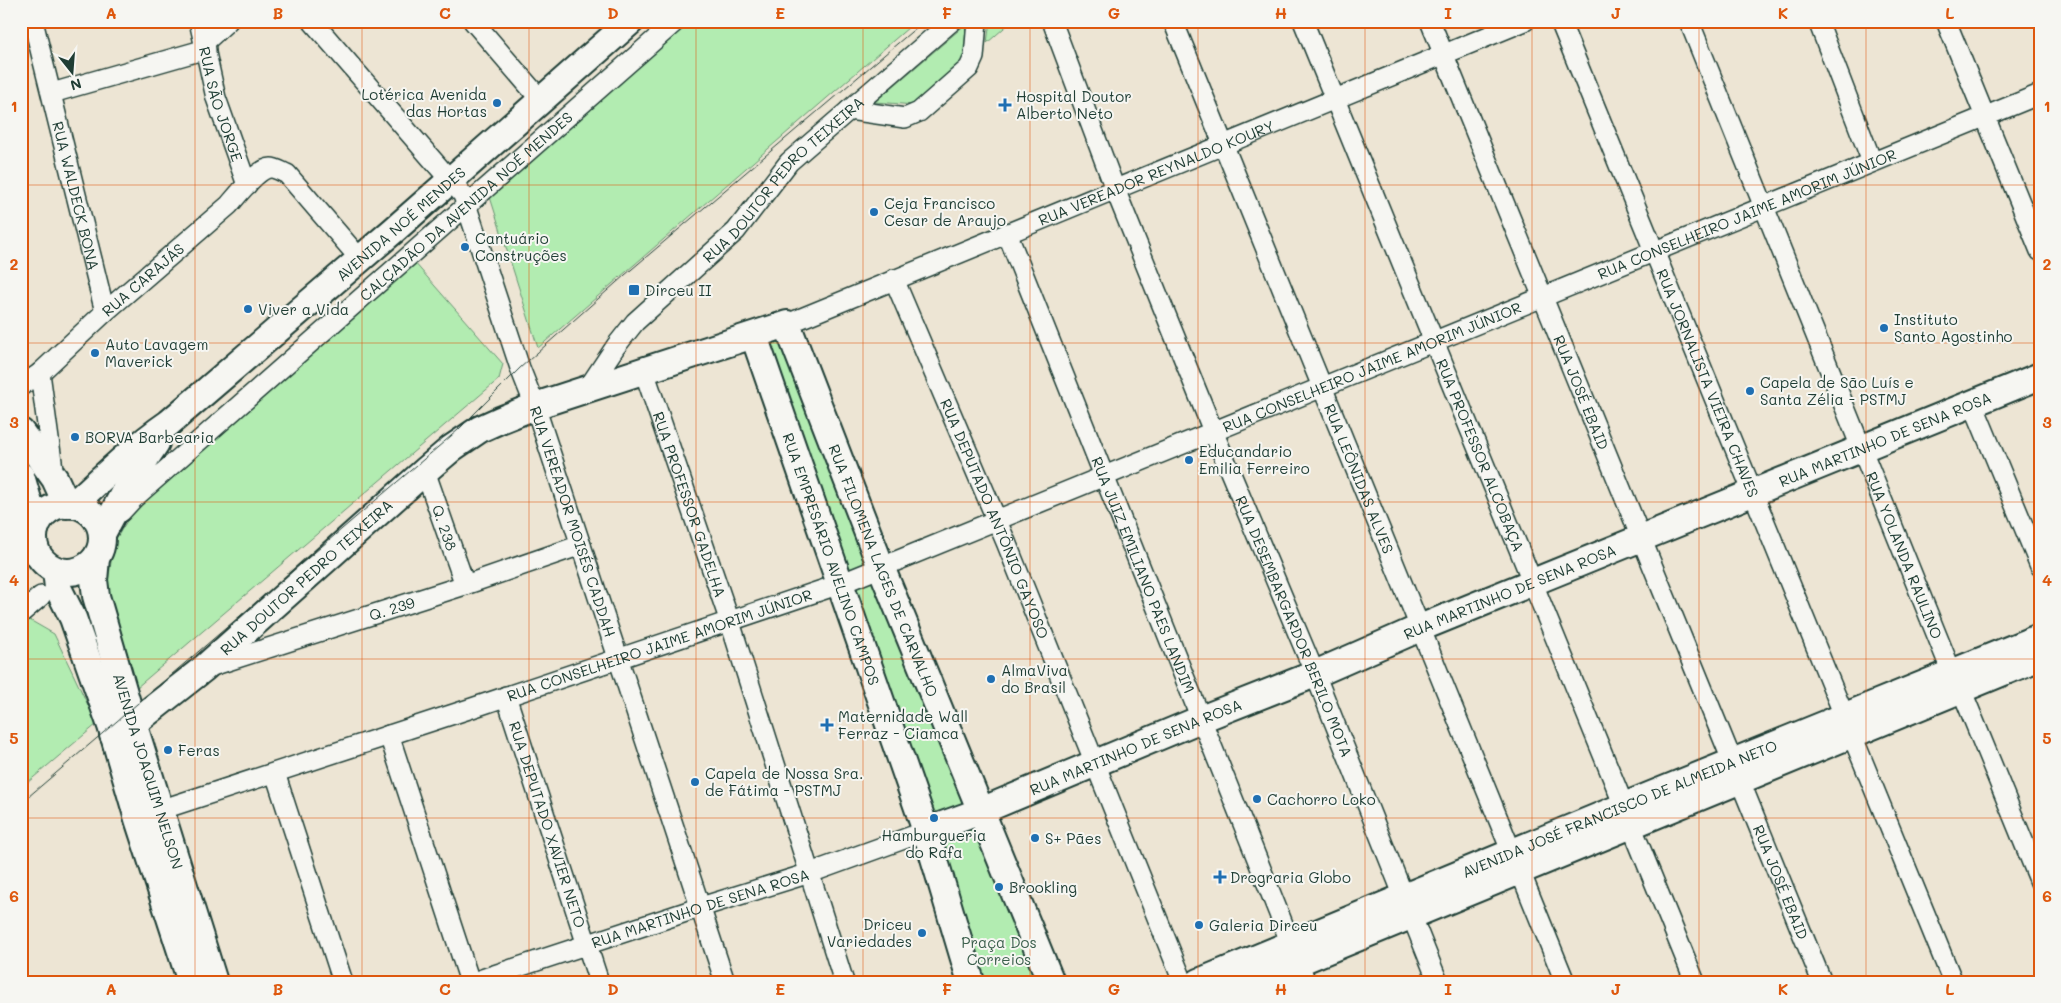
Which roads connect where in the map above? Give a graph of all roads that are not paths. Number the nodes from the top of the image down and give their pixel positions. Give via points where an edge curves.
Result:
1 (34, 21) edge
2 (199, 21) edge
3 (228, 21) edge
4 (312, 21) edge
5 (473, 21) edge
6 (631, 21) edge
7 (676, 21) edge
8 (952, 21) edge
9 (977, 21) edge
10 (1052, 21) edge
11 (1173, 21) edge
12 (1303, 21) edge
13 (1430, 21) edge
14 (1525, 21) edge
15 (1560, 21) edge
16 (1689, 21) edge
17 (1818, 21) edge
18 (1946, 21) edge
19 (205, 46) junction
20 (1444, 54) junction
21 (52, 93) junction
22 (2040, 94) edge
23 (540, 99) junction
24 (1335, 99) junction
25 (849, 110) junction
26 (1985, 116) junction
27 (1223, 145) junction
28 (1872, 162) junction
29 (450, 180) junction
30 (247, 185) junction
31 (1115, 189) junction
32 (466, 204) junction
33 (1764, 206) junction
34 (1007, 233) junction
35 (1653, 251) junction
36 (2040, 251) edge
37 (360, 259) junction
38 (894, 280) junction
39 (1543, 297) junction
40 (105, 312) junction
41 (787, 324) junction
42 (754, 336) junction
43 (1434, 341) junction
44 (644, 371) junction
45 (40, 373) junction
46 (2040, 376) edge
47 (21, 386) edge
48 (1322, 386) junction
49 (586, 391) junction
50 (1972, 404) junction
51 (535, 406) junction
52 (170, 423) junction
53 (1213, 431) junction
54 (21, 432) edge
55 (1862, 449) junction
56 (425, 471) junction
57 (21, 476) edge
58 (1104, 476) junction
59 (55, 479) junction
60 (1752, 494) junction
61 (70, 505) junction
62 (996, 520) junction
63 (1642, 539) junction
64 (31, 543) edge
65 (582, 545) junction
66 (99, 546) junction
67 (2040, 566) edge
68 (880, 567) junction
69 (56, 570) junction
70 (1533, 583) junction
71 (840, 584) junction
72 (465, 585) junction
73 (41, 596) dead end
74 (21, 613) edge
75 (730, 622) junction
76 (1420, 628) junction
77 (2040, 637) edge
78 (2040, 657) edge
79 (619, 658) junction
80 (203, 669) junction
81 (1315, 674) junction
82 (1956, 681) junction
83 (506, 696) junction
84 (1201, 718) junction
85 (1847, 726) junction
86 (123, 729) junction
87 (389, 735) junction
88 (1094, 763) junction
89 (1736, 772) junction
90 (275, 773) junction
91 (160, 810) junction
92 (982, 811) junction
93 (1627, 815) junction
94 (926, 831) junction
95 (1516, 862) junction
96 (810, 873) junction
97 (2040, 882) edge
98 (701, 907) junction
99 (1408, 907) junction
100 (588, 945) junction
101 (1298, 962) edge
102 (191, 982) edge
103 (214, 982) edge
104 (343, 982) edge
105 (472, 982) edge
106 (600, 982) edge
107 (725, 982) edge
108 (844, 982) edge
109 (971, 982) edge
110 (1051, 982) edge
111 (1183, 982) edge
112 (1199, 982) edge
113 (1250, 982) edge
114 (1438, 982) edge
115 (1566, 982) edge
116 (1695, 982) edge
117 (1822, 982) edge
118 (1953, 982) edge

1 - 21 street, RUA WALDECK BONA
2 - 19 street, RUA SÃO JORGE
3 - 19 street
4 - 29 street, RUA VEREADOR MOISÉS CADDAH
5 - 23 street
6 - 23 street, AVENIDA NOÉ MENDES
7 - 32 street, CALÇADÃO DA AVENIDA NOÉ MENDES
8 - 25 street, RUA DOUTOR PEDRO TEIXEIRA
9 - 25 street via 974,57 969,68 919,112 905,118
10 - 31 street, RUA DESEMBARGARDOR BERILO MOTA
11 - 27 street, RUA LEÔNIDAS ALVES
12 - 24 street, RUA PROFESSOR ALCOBAÇA
13 - 20 street, RUA JOSÉ EBAID
14 - 20 street, RUA VEREADOR REYNALDO KOURY
15 - 35 street, RUA JORNALISTA VIEIRA CHAVES
16 - 33 street, RUA YOLANDA RAULINO
17 - 28 street
18 - 26 street
19 - 21 street
19 - 30 street, RUA SÃO JORGE via 216,98
20 - 24 street, RUA VEREADOR REYNALDO KOURY
20 - 39 street, RUA JOSÉ EBAID
21 - 40 street, RUA WALDECK BONA
22 - 26 street, RUA CONSELHEIRO JAIME AMORIM JÚNIOR
23 - 29 street, AVENIDA NOÉ MENDES
24 - 27 street, RUA VEREADOR REYNALDO KOURY
24 - 43 street, RUA PROFESSOR ALCOBAÇA
25 - 49 street, RUA DOUTOR PEDRO TEIXEIRA via 789,162 736,231 635,322
26 - 28 street, RUA CONSELHEIRO JAIME AMORIM JÚNIOR
26 - 36 street
27 - 31 street, RUA VEREADOR REYNALDO KOURY
27 - 48 street, RUA LEÔNIDAS ALVES
28 - 33 street, RUA CONSELHEIRO JAIME AMORIM JÚNIOR
29 - 32 street, RUA VEREADOR MOISÉS CADDAH
29 - 37 street, AVENIDA NOÉ MENDES
30 - 37 street, RUA CARAJÁS via 271,168 287,174
30 - 40 street, RUA CARAJÁS via 229,206
31 - 34 street, RUA VEREADOR REYNALDO KOURY
31 - 53 street, RUA DESEMBARGARDOR BERILO MOTA
32 - 51 street, RUA VEREADOR MOISÉS CADDAH
32 - 66 street, CALÇADÃO DA AVENIDA NOÉ MENDES via 134,498
33 - 35 street, RUA CONSELHEIRO JAIME AMORIM JÚNIOR
33 - 55 street, RUA YOLANDA RAULINO
34 - 38 street, RUA VEREADOR REYNALDO KOURY
34 - 58 street, RUA JUIZ EMILIANO PAES LANDIM
35 - 39 street, RUA CONSELHEIRO JAIME AMORIM JÚNIOR
35 - 60 street, RUA JORNALISTA VIEIRA CHAVES
37 - 52 street, AVENIDA NOÉ MENDES
38 - 41 street, RUA VEREADOR REYNALDO KOURY
38 - 62 street, RUA DEPUTADO ANTÔNIO GAYOSO
39 - 43 street, RUA CONSELHEIRO JAIME AMORIM JÚNIOR
39 - 63 street, RUA JOSÉ EBAID
40 - 45 street, RUA CARAJÁS
41 - 42 street, RUA DOUTOR PEDRO TEIXEIRA
41 - 68 street, RUA FILOMENA LAGES DE CARVALHO
42 - 44 street, RUA DOUTOR PEDRO TEIXEIRA
42 - 71 street, RUA EMPRESÁRIO AVELINO CAMPOS
43 - 48 street, RUA CONSELHEIRO JAIME AMORIM JÚNIOR
43 - 70 street, RUA PROFESSOR ALCOBAÇA
44 - 49 street, RUA DOUTOR PEDRO TEIXEIRA
44 - 75 street, RUA PROFESSOR GADELHA
45 - 47 street, RUA CARAJÁS
45 - 59 street
46 - 50 street, RUA MARTINHO DE SENA ROSA
48 - 53 street, RUA CONSELHEIRO JAIME AMORIM JÚNIOR
48 - 76 street, RUA LEÔNIDAS ALVES
49 - 51 street, RUA DOUTOR PEDRO TEIXEIRA
50 - 55 street, RUA MARTINHO DE SENA ROSA
50 - 67 street
51 - 56 street, RUA DOUTOR PEDRO TEIXEIRA via 480,429
51 - 65 street, RUA VEREADOR MOISÉS CADDAH
52 - 61 street, AVENIDA NOÉ MENDES via 146,439
52 - 66 street, AVENIDA NOÉ MENDES via 139,467
53 - 58 street, RUA CONSELHEIRO JAIME AMORIM JÚNIOR
53 - 81 street, RUA DESEMBARGARDOR BERILO MOTA
54 - 59 street
55 - 60 street, RUA MARTINHO DE SENA ROSA
55 - 82 street, RUA YOLANDA RAULINO
56 - 72 street, Q. 238
56 - 80 street, RUA DOUTOR PEDRO TEIXEIRA
57 - 64 street
58 - 62 street, RUA CONSELHEIRO JAIME AMORIM JÚNIOR
58 - 84 street, RUA JUIZ EMILIANO PAES LANDIM
59 - 61 street
60 - 63 street, RUA MARTINHO DE SENA ROSA
60 - 85 street, RUA JORNALISTA VIEIRA CHAVES
61 - 64 street via 48,511 41,518
61 - 66 street via 92,514 99,524
62 - 68 street, RUA CONSELHEIRO JAIME AMORIM JÚNIOR
62 - 88 street, RUA DEPUTADO ANTÔNIO GAYOSO
63 - 70 street, RUA MARTINHO DE SENA ROSA
63 - 89 street, RUA JOSÉ EBAID
64 - 69 street via 42,560
65 - 72 street, Q. 239
65 - 79 street, RUA VEREADOR MOISÉS CADDAH
66 - 69 street via 88,566 67,572
66 - 86 street, AVENIDA JOAQUIM NELSON via 95,590
68 - 71 street, RUA CONSELHEIRO JAIME AMORIM JÚNIOR
68 - 92 street, RUA FILOMENA LAGES DE CARVALHO
69 - 86 street, AVENIDA JOAQUIM NELSON via 58,588
70 - 76 street, RUA MARTINHO DE SENA ROSA
70 - 93 street, RUA PROFESSOR ALCOBAÇA
71 - 75 street, RUA CONSELHEIRO JAIME AMORIM JÚNIOR
71 - 94 street, RUA EMPRESÁRIO AVELINO CAMPOS
72 - 80 street, Q. 239
73 - 74 street
75 - 79 street, RUA CONSELHEIRO JAIME AMORIM JÚNIOR
75 - 96 street, RUA PROFESSOR GADELHA
76 - 81 street, RUA MARTINHO DE SENA ROSA
76 - 95 street, RUA LEÔNIDAS ALVES
77 - 82 street, AVENIDA JOSÉ FRANCISCO DE ALMEIDA NETO
78 - 82 street, AVENIDA JOSÉ FRANCISCO DE ALMEIDA NETO
79 - 83 street, RUA CONSELHEIRO JAIME AMORIM JÚNIOR
79 - 98 street, RUA VEREADOR MOISÉS CADDAH
80 - 86 street, RUA DOUTOR PEDRO TEIXEIRA
81 - 84 street, RUA MARTINHO DE SENA ROSA
81 - 99 street, RUA DESEMBARGARDOR BERILO MOTA
82 - 85 street, AVENIDA JOSÉ FRANCISCO DE ALMEIDA NETO
82 - 97 street, RUA YOLANDA RAULINO
83 - 87 street, RUA CONSELHEIRO JAIME AMORIM JÚNIOR
83 - 100 street, RUA DEPUTADO XAVIER NETO
84 - 88 street, RUA MARTINHO DE SENA ROSA
84 - 101 street, RUA JUIZ EMILIANO PAES LANDIM
85 - 89 street, AVENIDA JOSÉ FRANCISCO DE ALMEIDA NETO
85 - 118 street, RUA JORNALISTA VIEIRA CHAVES
86 - 91 street, AVENIDA JOAQUIM NELSON
86 - 102 street, AVENIDA JOAQUIM NELSON
87 - 90 street, RUA CONSELHEIRO JAIME AMORIM JÚNIOR
87 - 105 street
88 - 92 street, RUA MARTINHO DE SENA ROSA
88 - 111 street, RUA DEPUTADO ANTÔNIO GAYOSO
89 - 93 street, AVENIDA JOSÉ FRANCISCO DE ALMEIDA NETO
89 - 117 street, RUA JOSÉ EBAID
90 - 91 street, RUA CONSELHEIRO JAIME AMORIM JÚNIOR
90 - 104 street
91 - 103 street, AVENIDA JOAQUIM NELSON
92 - 94 street, RUA MARTINHO DE SENA ROSA
92 - 110 street, RUA FILOMENA LAGES DE CARVALHO
93 - 95 street, AVENIDA JOSÉ FRANCISCO DE ALMEIDA NETO
93 - 116 street, RUA PROFESSOR ALCOBAÇA
94 - 96 street, RUA MARTINHO DE SENA ROSA
94 - 109 street, RUA EMPRESÁRIO AVELINO CAMPOS
95 - 99 street, AVENIDA JOSÉ FRANCISCO DE ALMEIDA NETO
95 - 115 street, RUA LEÔNIDAS ALVES
96 - 98 street, RUA MARTINHO DE SENA ROSA
96 - 108 street, RUA PROFESSOR GADELHA
98 - 100 street, RUA MARTINHO DE SENA ROSA
98 - 107 street, RUA VEREADOR MOISÉS CADDAH
99 - 101 street, AVENIDA JOSÉ FRANCISCO DE ALMEIDA NETO
99 - 114 street, RUA DESEMBARGARDOR BERILO MOTA
100 - 105 street, RUA MARTINHO DE SENA ROSA
100 - 106 street, RUA DEPUTADO XAVIER NETO
101 - 112 street, AVENIDA JOSÉ FRANCISCO DE ALMEIDA NETO
101 - 113 street, AVENIDA JOSÉ FRANCISCO DE ALMEIDA NETO

